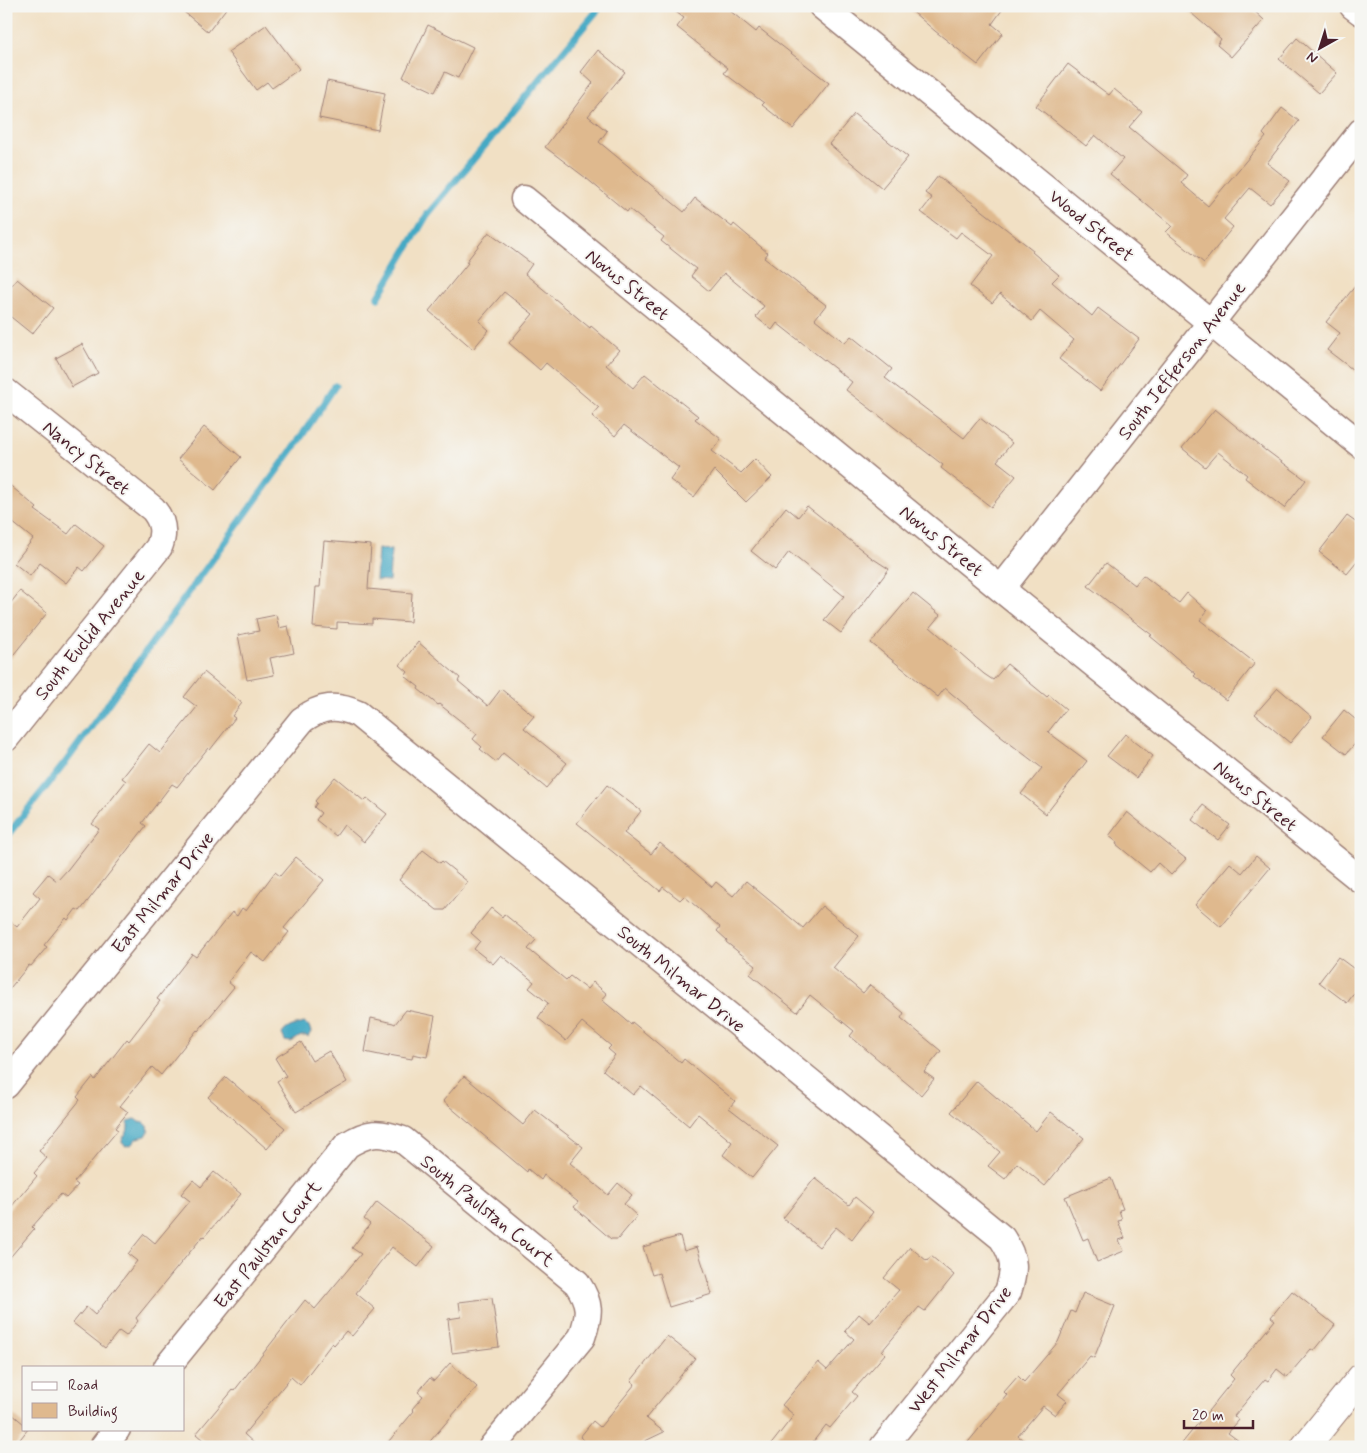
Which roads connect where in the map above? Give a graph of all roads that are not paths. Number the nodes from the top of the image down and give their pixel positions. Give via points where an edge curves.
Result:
1 (822, 6) edge
2 (1353, 6) edge
3 (1361, 12) edge
4 (1361, 132) edge
5 (524, 199) dead end
6 (1211, 322) junction
7 (6, 392) edge
8 (1361, 445) edge
9 (162, 526) joint
10 (1001, 589) junction
11 (325, 708) joint
12 (8, 732) edge
13 (1361, 880) edge
14 (10, 1072) edge
15 (376, 1133) joint
16 (1014, 1274) joint
17 (168, 1366) edge
18 (1361, 1378) edge
19 (116, 1430) edge
20 (103, 1447) edge
21 (492, 1447) edge
22 (882, 1447) edge
23 (1305, 1447) edge

1 - 6 street, Wood Street
2 - 3 street
4 - 6 street, South Jefferson Avenue
5 - 10 street, Novus Street
6 - 8 street, Wood Street
6 - 10 street, South Jefferson Avenue
7 - 9 street, Nancy Street via 153,509
9 - 12 street, South Euclid Avenue via 163,537 159,547
10 - 13 street, Novus Street
11 - 14 street, East Milmar Drive via 302,720
11 - 16 street, South Milmar Drive via 346,709 358,714 1002,1238 1009,1248
15 - 17 street, East Paulstan Court via 347,1145
15 - 21 street, South Paulstan Court via 403,1140 577,1283 584,1294 588,1320 582,1337
16 - 22 street, West Milmar Drive via 1008,1292
18 - 23 street
19 - 20 street

